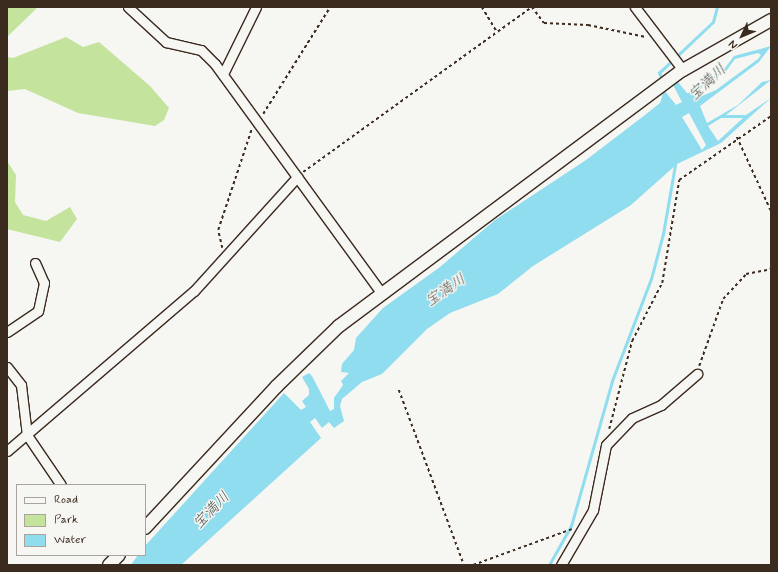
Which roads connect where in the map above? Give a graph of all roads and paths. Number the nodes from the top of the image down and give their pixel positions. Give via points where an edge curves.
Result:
1 (128, 7) edge
2 (256, 7) edge
3 (330, 7) edge
4 (482, 7) edge
5 (532, 7) edge
6 (635, 7) edge
7 (771, 20) edge
8 (498, 32) junction
9 (658, 36) junction
10 (683, 70) junction
11 (223, 74) junction
12 (771, 116) edge
13 (256, 124) junction
14 (737, 137) junction
15 (296, 176) junction
16 (771, 210) edge
17 (225, 256) junction
18 (35, 263) dead end
19 (771, 269) edge
20 (382, 294) junction
21 (7, 332) edge
22 (7, 367) edge
23 (696, 374) joint
24 (399, 390) dead end
25 (27, 435) junction
26 (606, 445) junction
27 (7, 451) edge
28 (60, 484) edge
29 (587, 523) junction
30 (146, 527) edge
31 (464, 565) edge
32 (473, 565) edge
33 (562, 565) edge

1 - 11 street via 166,42 201,50
2 - 11 street
3 - 13 path
4 - 8 path
5 - 8 path
5 - 9 path via 544,23 588,25
6 - 9 street
7 - 10 street
8 - 15 path
9 - 10 street
10 - 20 street
11 - 13 street
12 - 14 path
13 - 15 street
13 - 17 path via 250,130 218,230
14 - 16 path
14 - 26 path via 678,180 662,283 632,340 615,396
15 - 17 street
15 - 20 street
17 - 25 street via 194,291
18 - 21 street via 44,283 38,311
19 - 23 path via 746,274 723,299
20 - 30 street via 339,326 277,386
22 - 25 street via 21,385
23 - 26 street via 661,405 632,418
24 - 31 path
25 - 27 street
25 - 28 street
26 - 29 street via 598,492
29 - 32 path
29 - 33 street

